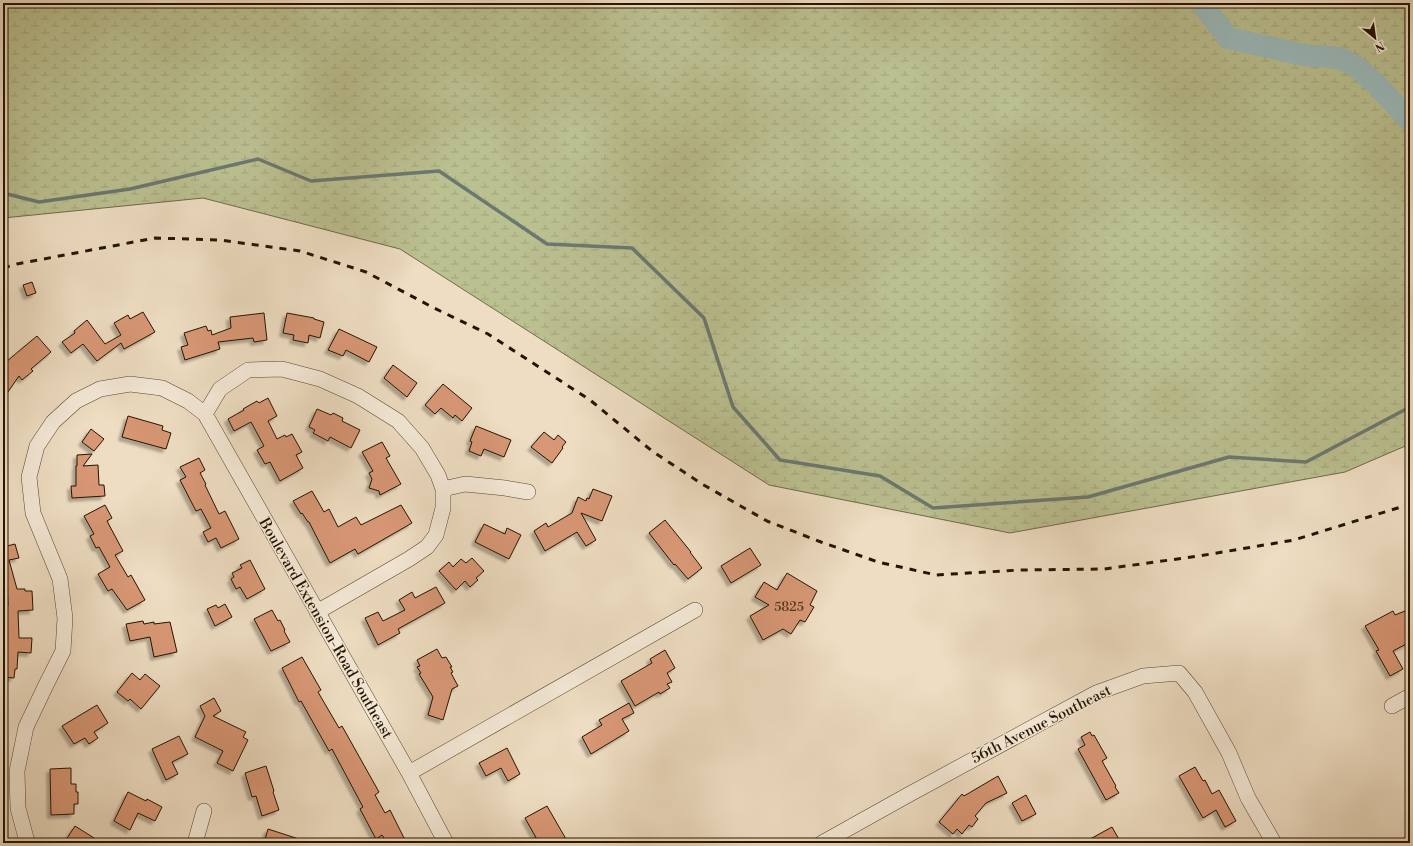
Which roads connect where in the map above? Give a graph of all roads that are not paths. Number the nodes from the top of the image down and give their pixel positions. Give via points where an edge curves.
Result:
1 (205, 414) junction
2 (443, 489) junction
3 (528, 492) dead end
4 (696, 610) dead end
5 (317, 612) junction
6 (1410, 696) edge
7 (1392, 706) dead end
8 (409, 773) junction
9 (204, 811) dead end
10 (28, 843) edge
11 (195, 843) edge
12 (446, 843) edge
13 (822, 843) edge
14 (1274, 843) edge

1 - 2 street via 220,389 248,370 282,369 320,379 358,396 398,421 422,448
1 - 5 street, Boulevard Extension-Road Southeast
1 - 10 street via 188,401 162,388 130,384 100,390 76,401 53,422 37,446 30,477 33,513 60,579 65,618 63,651 26,727 17,771 18,808
2 - 3 street via 465,484
2 - 5 street via 443,508 436,535 427,547
4 - 8 street
5 - 8 street, Boulevard Extension-Road Southeast
6 - 7 street
8 - 12 street, Boulevard Extension-Road Southeast
9 - 11 street
13 - 14 street, 56th Avenue Southeast via 1096,693 1143,676 1179,673 1195,692 1226,747 1248,798

